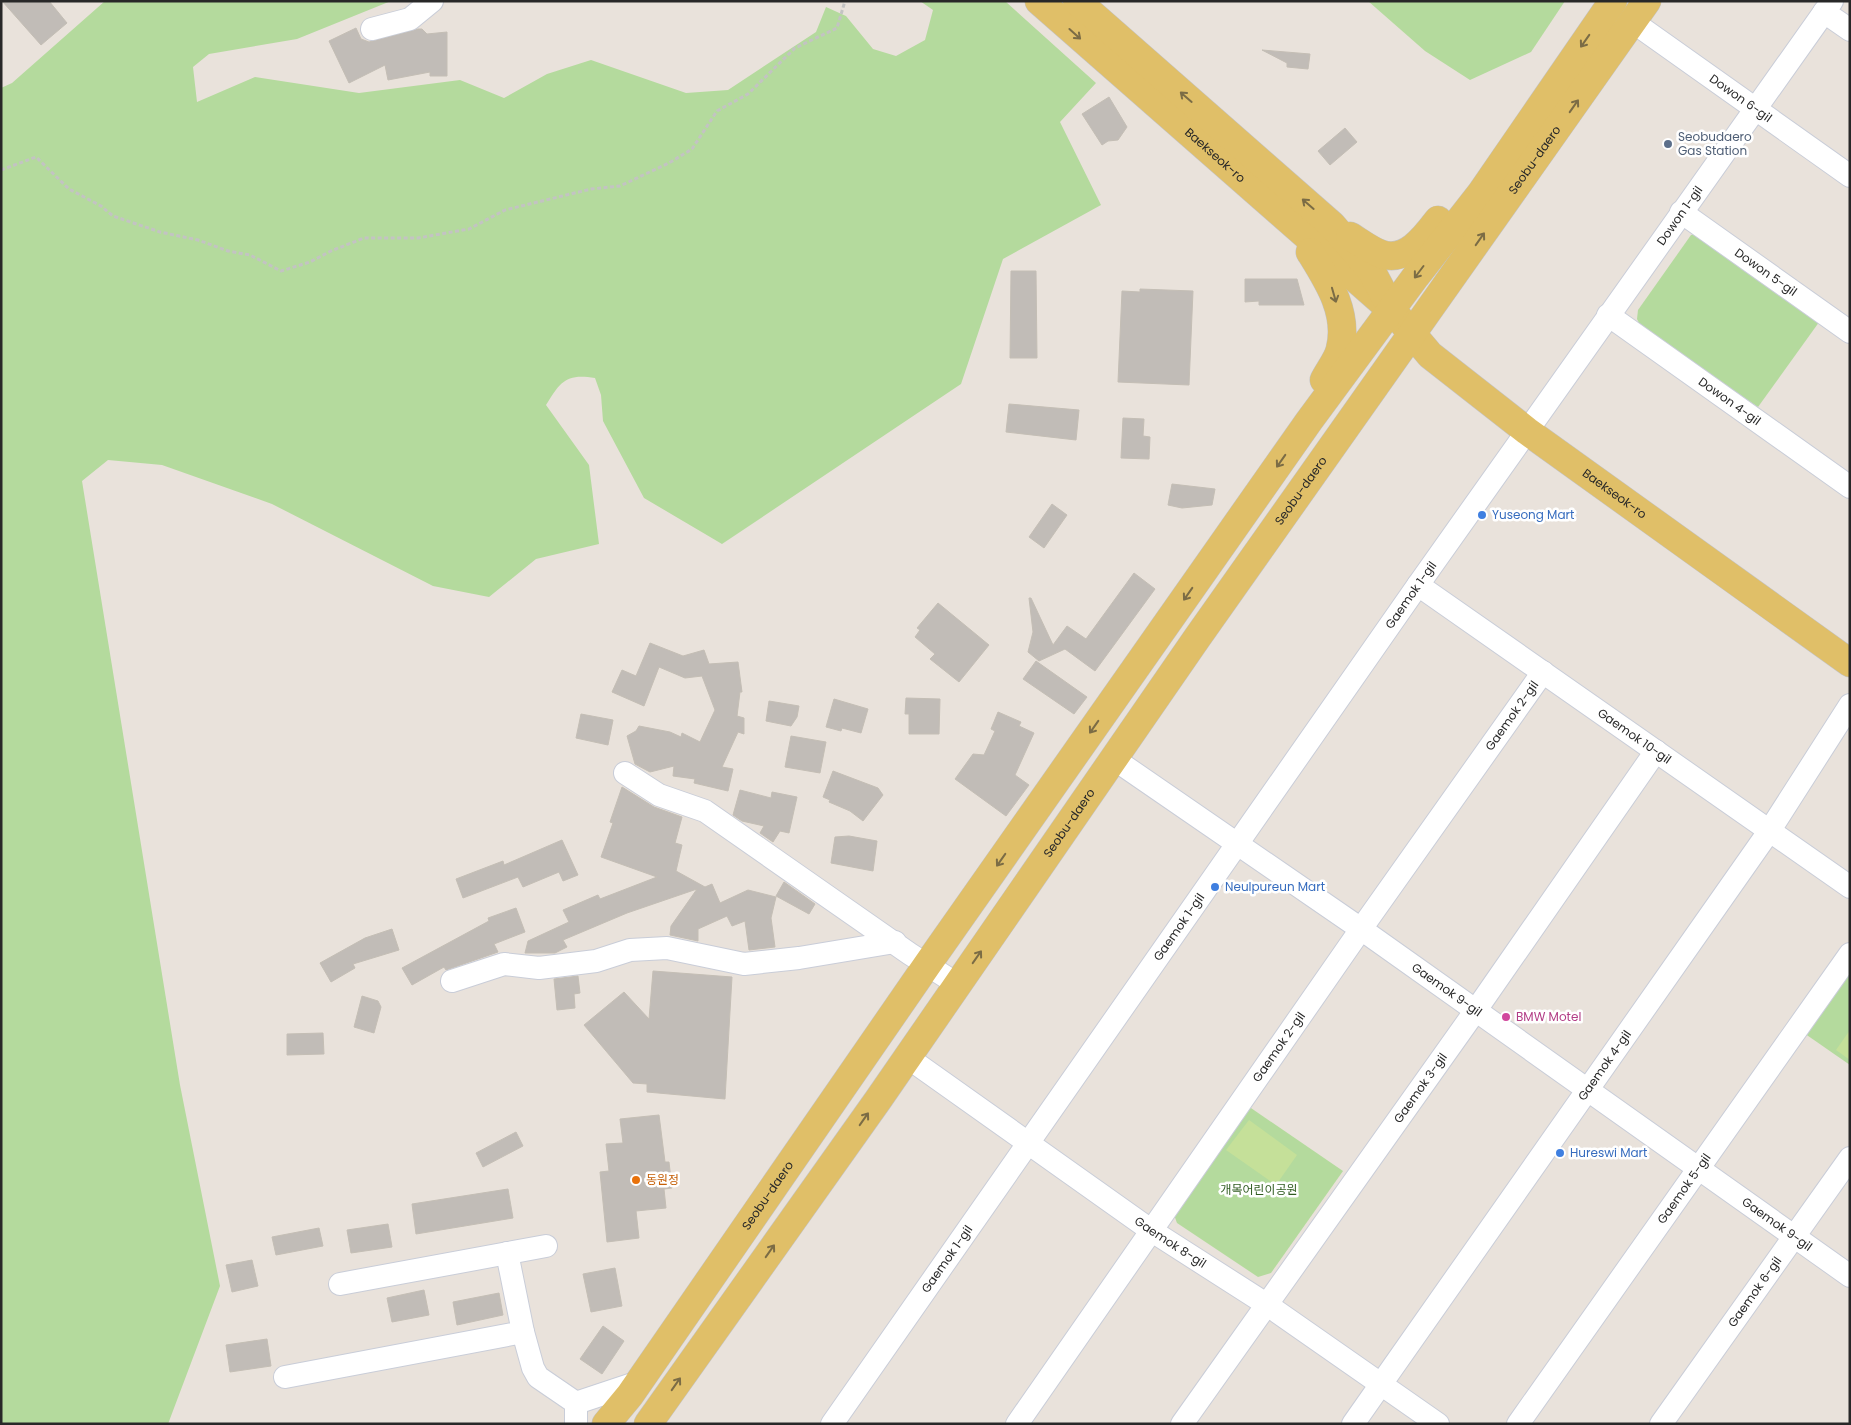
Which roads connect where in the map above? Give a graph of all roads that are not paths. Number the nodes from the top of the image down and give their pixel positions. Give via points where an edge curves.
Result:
1 (432, 1) edge
2 (1039, 1) edge
3 (1078, 1) edge
4 (1613, 1) edge
5 (1828, 7) edge
6 (1640, 12) edge
7 (372, 29) dead end
8 (1850, 30) edge
9 (1754, 110) junction
10 (1850, 176) edge
11 (1481, 193) junction
12 (1681, 212) junction
13 (1291, 224) junction
14 (1332, 226) junction
15 (1392, 310) junction
16 (1608, 315) junction
17 (1850, 332) edge
18 (1412, 336) junction
19 (1309, 421) junction
20 (1527, 430) junction
21 (1850, 487) edge
22 (1418, 585) junction
23 (1850, 663) edge
24 (1544, 672) junction
25 (1850, 705) edge
26 (1656, 751) junction
27 (1114, 758) junction
28 (625, 773) dead end
29 (1770, 830) junction
30 (1238, 843) junction
31 (1850, 886) edge
32 (1361, 929) junction
33 (895, 942) junction
34 (1850, 954) edge
35 (927, 965) junction
36 (452, 981) dead end
37 (958, 984) junction
38 (1476, 1010) junction
39 (907, 1057) junction
40 (1589, 1090) junction
41 (1028, 1144) junction
42 (1850, 1158) edge
43 (1700, 1170) junction
44 (1152, 1231) junction
45 (1794, 1238) junction
46 (546, 1246) dead end
47 (507, 1253) junction
48 (1850, 1276) edge
49 (340, 1284) dead end
50 (1266, 1304) junction
51 (523, 1332) junction
52 (285, 1377) dead end
53 (639, 1382) junction
54 (1381, 1383) junction
55 (576, 1413) edge
56 (841, 1421) edge
57 (606, 1424) edge
58 (648, 1424) edge
59 (1017, 1424) edge
60 (1182, 1424) edge
61 (1353, 1424) edge
62 (1438, 1424) edge
63 (1518, 1424) edge
64 (1661, 1424) edge

1 - 7 street via 410,19
2 -> 13 main road, Baekseok-ro
14 -> 3 main road, Baekseok-ro
4 -> 11 main road, Seobu-daero
5 - 8 street
5 - 9 street, Dowon 1-gil
6 - 9 street, Dowon 6-gil
18 -> 6 main road, Seobu-daero
9 - 10 street, Dowon 6-gil
9 - 12 street, Dowon 1-gil
11 - 14 main road via 1444,212 1411,250 1396,254 1382,254
11 -> 15 main road, Seobu-daero
12 - 16 street, Dowon 1-gil
12 - 17 street, Dowon 5-gil
13 - 15 main road, Baekseok-ro
13 -> 19 main road via 1332,288 1342,320 1340,350
14 - 15 main road, Baekseok-ro via 1371,270
15 - 18 main road, Baekseok-ro
15 - 19 main road, Seobu-daero
16 - 20 street, Dowon 1-gil
16 - 21 street, Dowon 4-gil
18 - 20 main road, Baekseok-ro via 1430,355
18 - 27 main road, Seobu-daero
19 -> 35 main road, Seobu-daero
20 - 22 street, Gaemok 1-gil
20 - 23 main road, Baekseok-ro
22 - 24 street, Gaemok 10-gil
22 - 30 street, Gaemok 1-gil
24 - 26 street, Gaemok 10-gil
24 - 32 street, Gaemok 2-gil
25 - 29 street, Gaemok 4-gil
26 - 29 street, Gaemok 10-gil
26 - 38 street, Gaemok 3-gil
27 - 30 street, Gaemok 9-gil
37 -> 27 main road, Seobu-daero
28 - 33 street via 659,795 705,811
29 - 31 street, Gaemok 10-gil
29 - 40 street, Gaemok 4-gil
30 - 32 street, Gaemok 9-gil
30 - 41 street, Gaemok 1-gil
32 - 38 street, Gaemok 9-gil
32 - 44 street, Gaemok 2-gil
33 - 35 street
33 - 36 street via 744,964 667,948 630,950 596,961 539,968 504,964
34 - 43 street, Gaemok 5-gil
35 - 37 street
35 - 53 main road, Seobu-daero
37 - 39 main road, Seobu-daero
38 - 40 street, Gaemok 9-gil
38 - 50 street, Gaemok 3-gil
39 - 41 street, Gaemok 8-gil
58 -> 39 main road, Seobu-daero
40 - 43 street, Gaemok 9-gil
40 - 54 street, Gaemok 4-gil
41 - 44 street, Gaemok 8-gil
41 - 56 street, Gaemok 1-gil
42 - 45 street, Gaemok 6-gil
43 - 45 street, Gaemok 9-gil
43 - 63 street, Gaemok 5-gil
44 - 50 street, Gaemok 8-gil
44 - 59 street, Gaemok 2-gil
45 - 48 street, Gaemok 9-gil
45 - 64 street, Gaemok 6-gil
46 - 47 street
47 - 49 street
47 - 51 street
50 - 54 street, Gaemok 8-gil
50 - 60 street, Gaemok 3-gil
51 - 52 street
51 - 55 street via 538,1377
53 - 55 street
53 - 57 main road, Seobu-daero
54 - 61 street, Gaemok 4-gil
54 - 62 street, Gaemok 8-gil

